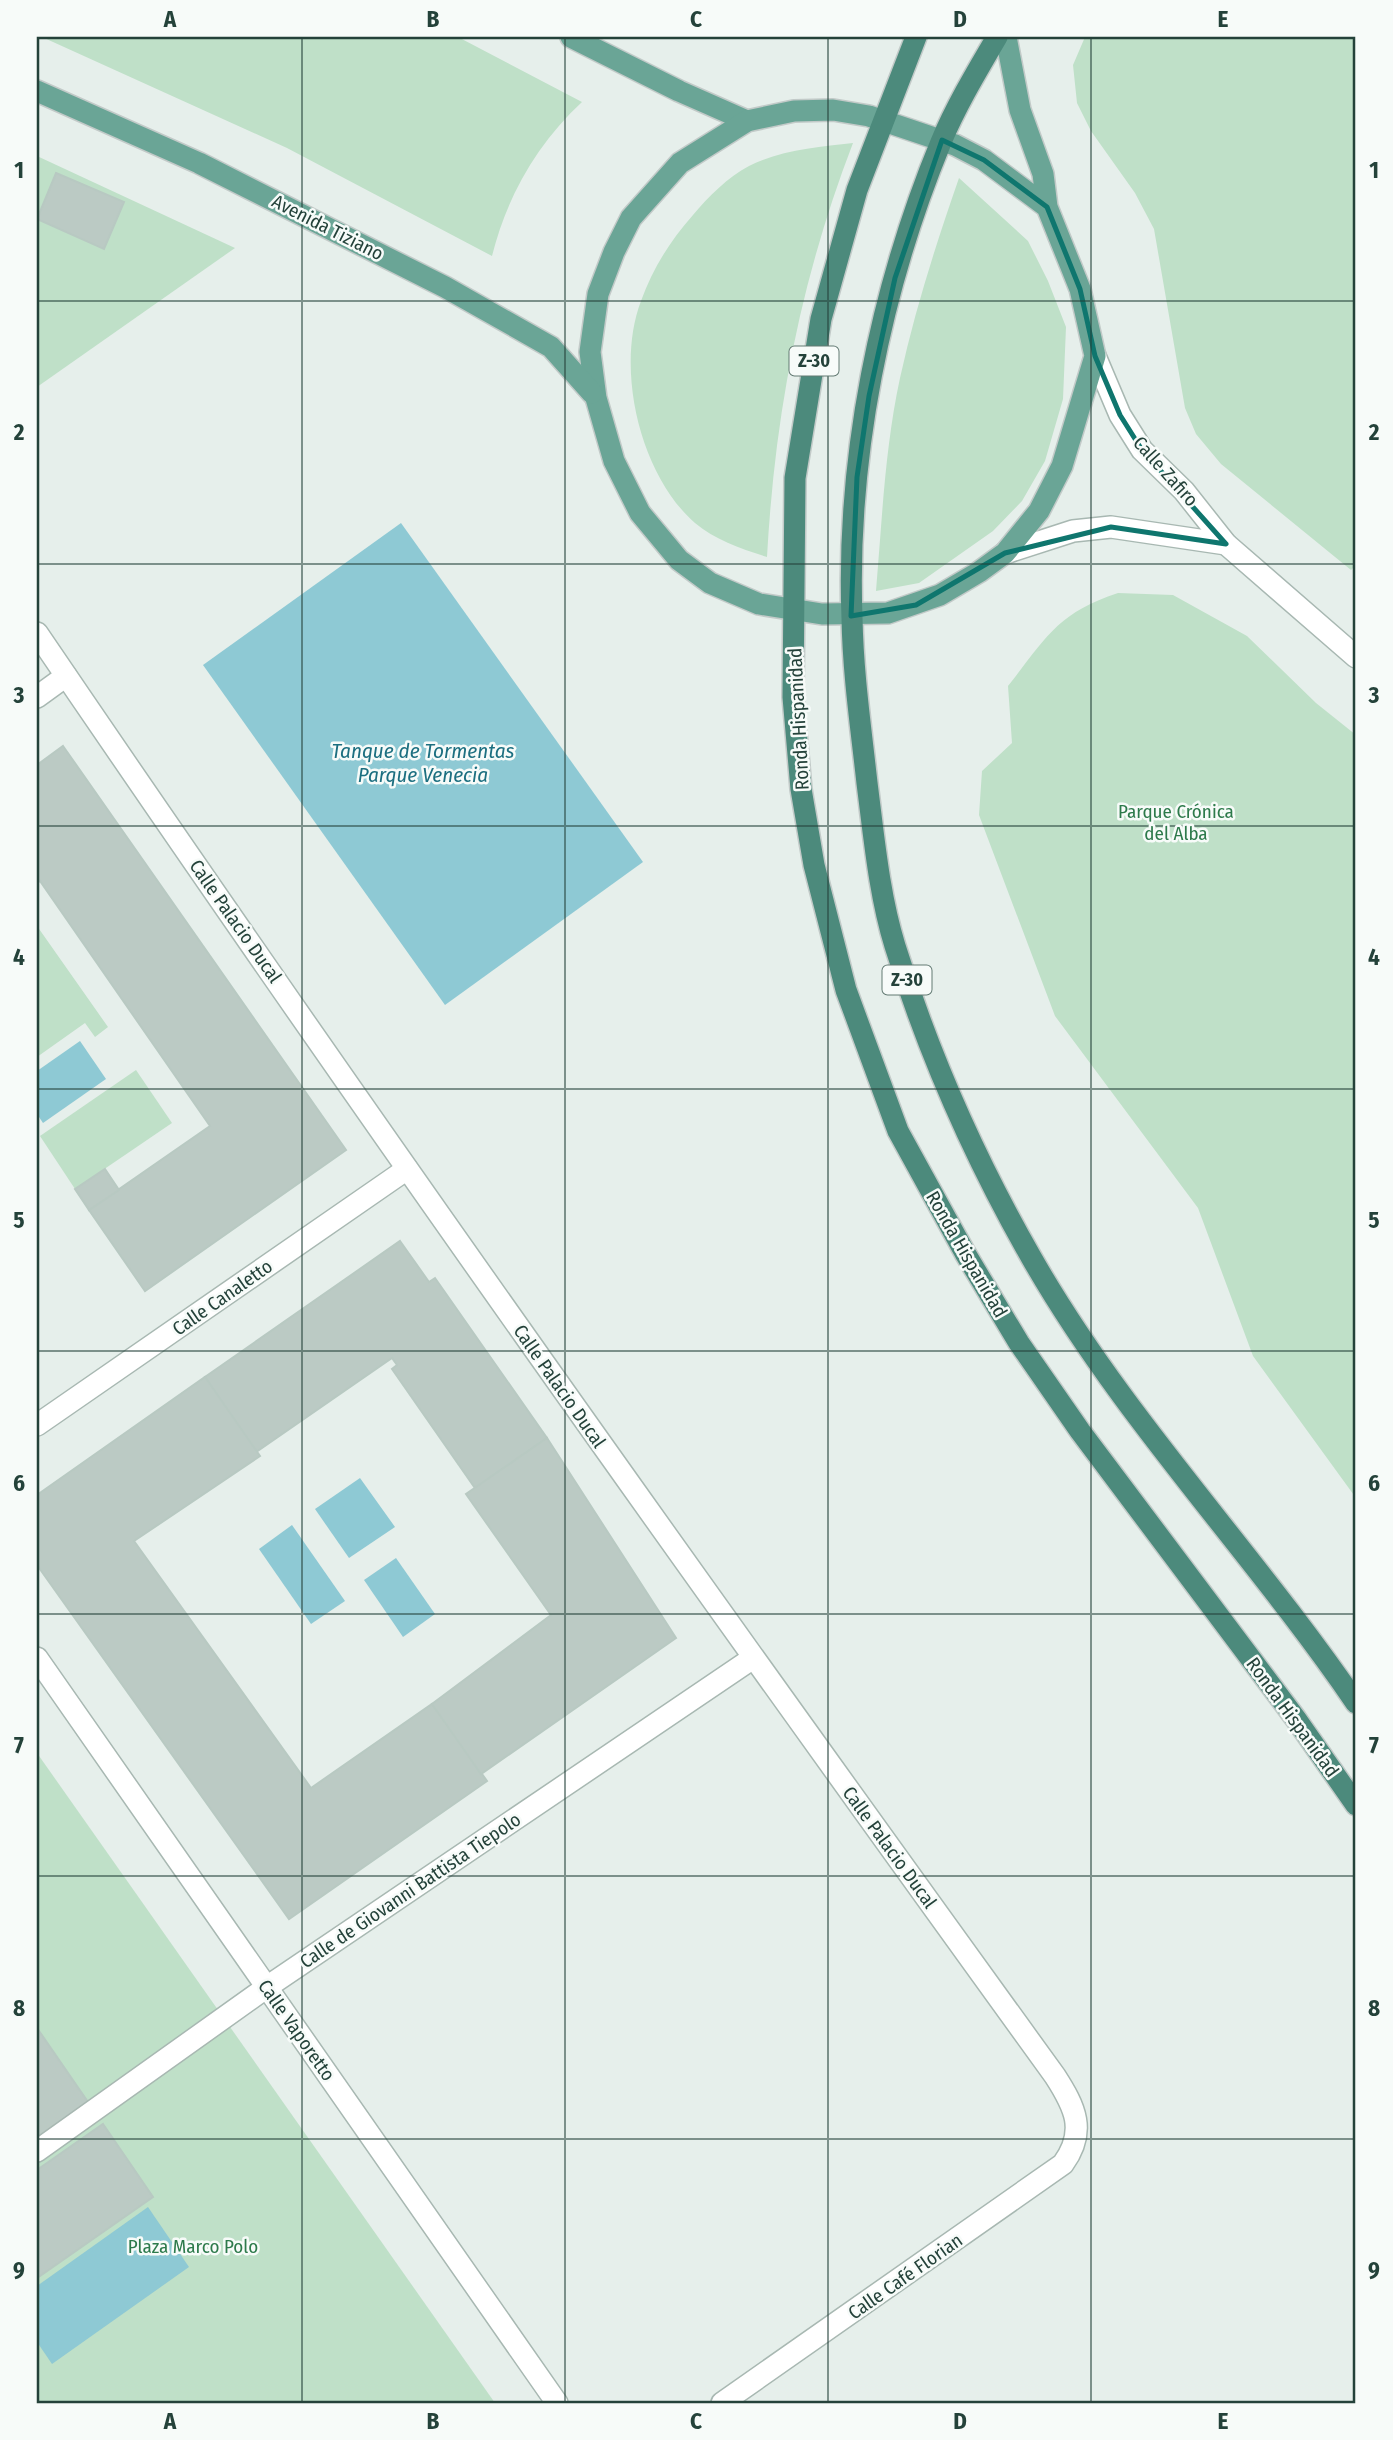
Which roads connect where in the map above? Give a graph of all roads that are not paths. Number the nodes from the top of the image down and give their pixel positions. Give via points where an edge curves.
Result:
1 (571, 37) edge
2 (916, 37) edge
3 (997, 37) edge
4 (1006, 37) edge
5 (37, 91) edge
6 (883, 120) junction
7 (747, 121) junction
8 (942, 139) junction
9 (1047, 207) junction
10 (1095, 356) junction
11 (596, 398) junction
12 (1226, 544) junction
13 (1005, 553) junction
14 (793, 611) junction
15 (852, 616) junction
16 (37, 633) edge
17 (1356, 657) edge
18 (66, 676) junction
19 (37, 697) edge
20 (407, 1169) junction
21 (37, 1425) edge
22 (37, 1658) edge
23 (753, 1658) junction
24 (1356, 1703) edge
25 (1356, 1805) edge
26 (267, 1987) junction
27 (1076, 2138) joint
28 (37, 2151) edge
29 (557, 2403) edge
30 (722, 2403) edge

1 - 7 main road
2 - 6 highway, Ronda Hispanidad / Z-30
3 - 8 highway, Z-30
4 - 9 main road via 1020,110 1044,174
5 - 11 main road, Avenida Tiziano via 212,169 444,287 551,347
6 - 7 main road via 814,109
6 - 8 main road
6 - 14 highway, Ronda Hispanidad / Z-30 via 857,190 821,319 795,478
7 - 11 main road via 680,163 631,218 614,252 592,321 590,364
8 - 9 main road via 984,160
8 - 15 highway, Z-30 via 895,278 869,396 857,477
9 - 10 main road via 1080,289
10 - 12 street, Calle Zafiro via 1132,435
10 - 13 main road via 1062,466 1039,511
11 - 14 main road via 614,461 640,513 679,560 710,583 759,604
12 - 13 street, Calle Zafiro via 1111,527 1073,531
12 - 17 street, Calle Zafiro
13 - 15 main road via 916,605
14 - 15 main road
14 - 25 highway, Ronda Hispanidad / Z-30 via 793,697 814,865 846,990 898,1130 1018,1343
15 - 24 highway, Z-30 via 875,849 894,942 933,1055 975,1152 1033,1260 1098,1361
16 - 18 street, Calle Palacio Ducal
18 - 19 street
18 - 20 street, Calle Palacio Ducal
20 - 21 street, Calle Canaletto
20 - 23 street, Calle Palacio Ducal
22 - 26 street, Calle Vaporetto
23 - 26 street, Calle de Giovanni Battista Tiepolo
23 - 27 street, Calle Palacio Ducal via 1055,2076 1076,2110
26 - 28 street, Calle de Giovanni Battista Tiepolo
26 - 29 street, Calle Vaporetto
27 - 30 street, Calle Café Florian via 1063,2164 1037,2185

